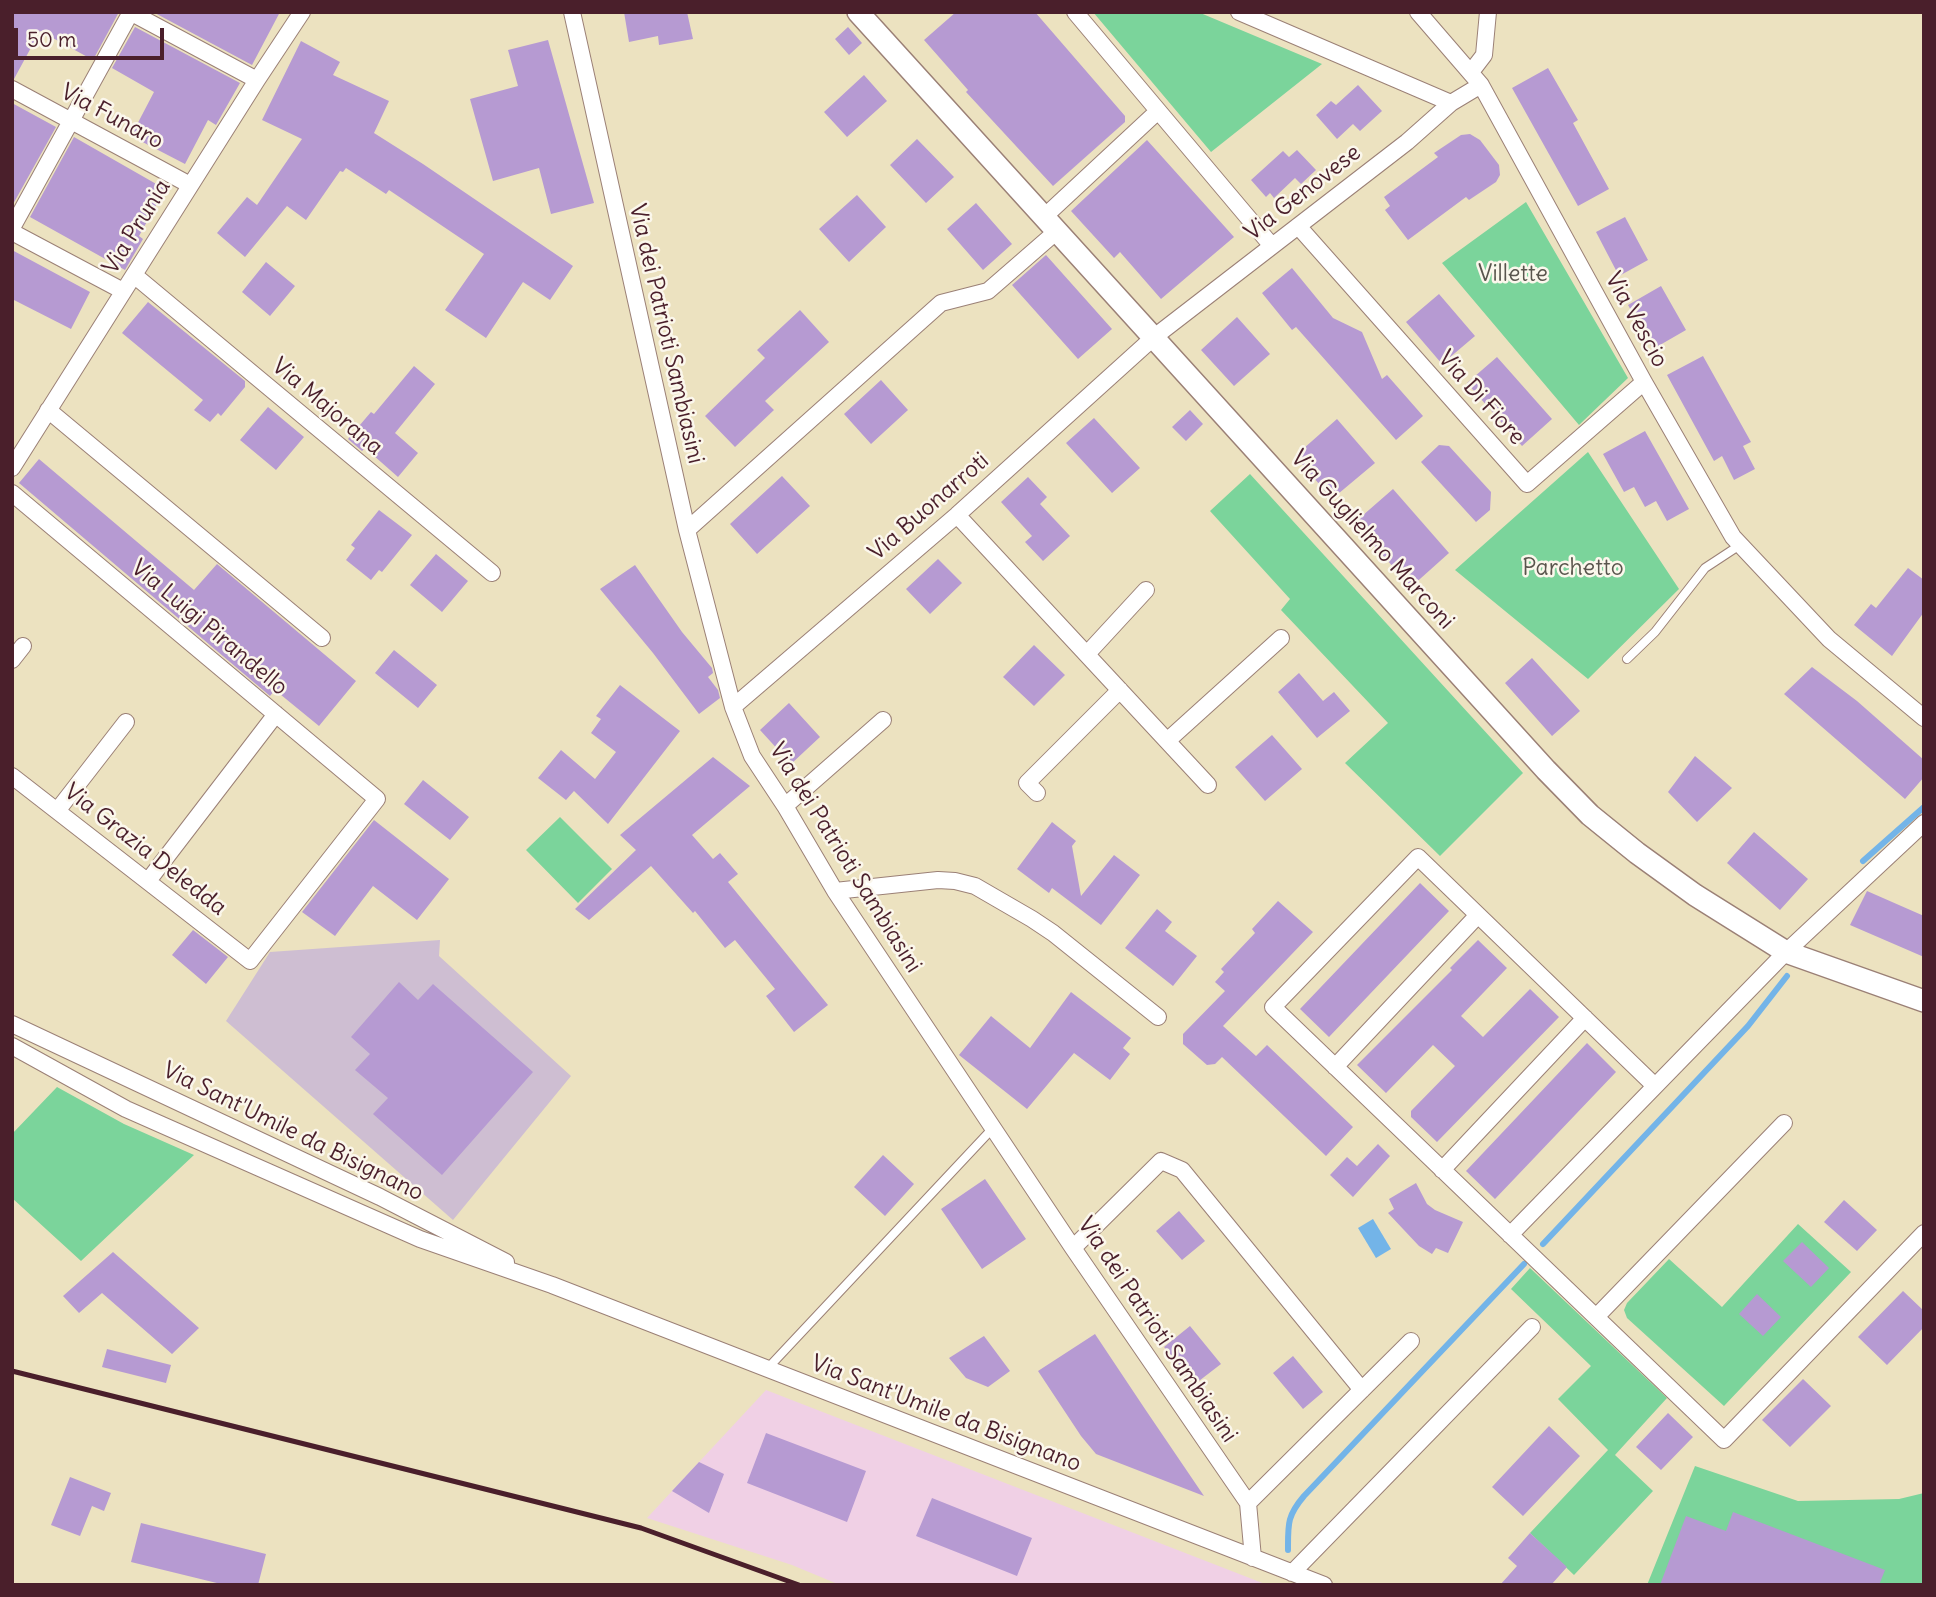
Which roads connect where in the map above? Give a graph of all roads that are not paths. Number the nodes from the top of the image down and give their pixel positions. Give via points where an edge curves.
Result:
1 (131, 12) edge
2 (302, 12) edge
3 (572, 12) edge
4 (858, 12) edge
5 (1075, 12) edge
6 (1239, 12) edge
7 (1418, 12) edge
8 (1488, 12) edge
9 (1476, 78) junction
10 (257, 80) junction
11 (12, 89) edge
12 (1451, 103) junction
13 (1158, 111) junction
14 (71, 121) junction
15 (190, 185) junction
16 (1050, 224) junction
17 (1298, 226) junction
18 (12, 230) edge
19 (1272, 246) junction
20 (134, 275) junction
21 (123, 291) junction
22 (1153, 338) junction
23 (1644, 382) junction
24 (48, 410) junction
25 (14, 460) edge
26 (12, 493) edge
27 (957, 515) junction
28 (687, 530) junction
29 (1740, 545) junction
30 (492, 573) dead end
31 (1146, 590) dead end
32 (323, 638) dead end
33 (1280, 638) dead end
34 (23, 646) dead end
35 (1087, 654) junction
36 (1627, 659) dead end
37 (12, 660) edge
38 (1120, 691) junction
39 (733, 707) junction
40 (276, 714) junction
41 (1924, 718) edge
42 (883, 720) dead end
43 (126, 722) dead end
44 (1167, 741) junction
45 (12, 776) edge
46 (1208, 785) dead end
47 (1037, 793) dead end
48 (785, 806) junction
49 (57, 811) junction
50 (1924, 823) edge
51 (148, 881) junction
52 (835, 891) junction
53 (1478, 915) junction
54 (1786, 952) junction
55 (250, 961) joint
56 (1924, 1001) edge
57 (1158, 1017) dead end
58 (1586, 1018) junction
59 (12, 1024) edge
60 (12, 1046) edge
61 (1335, 1067) junction
62 (1655, 1086) junction
63 (1784, 1122) dead end
64 (993, 1128) junction
65 (1442, 1170) junction
66 (1924, 1233) edge
67 (1510, 1235) junction
68 (1073, 1248) junction
69 (552, 1285) junction
70 (1596, 1317) junction
71 (1532, 1327) dead end
72 (1411, 1341) dead end
73 (767, 1369) junction
74 (1362, 1390) junction
75 (1248, 1503) junction
76 (1253, 1558) junction
77 (1292, 1573) junction
78 (1324, 1585) edge

1 - 10 street
1 - 14 street
2 - 10 street, Via Prunia
3 - 28 street, Via dei Patrioti Sambiasini
4 - 16 main road, Via Guglielmo Marconi
5 - 13 street
6 - 12 street
7 - 9 street, Via Vescio
8 - 9 street via 1484,55
9 - 12 street, Via Genovese
9 - 23 street, Via Vescio
10 - 15 street, Via Prunia
11 - 14 street, Via Funaro
12 - 17 street, Via Genovese
13 - 16 street
13 - 19 street
14 - 15 street, Via Funaro
14 - 18 street
15 - 20 street, Via Prunia
16 - 22 main road, Via Guglielmo Marconi
16 - 28 street via 988,291 941,303
17 - 19 street, Via Genovese
17 - 23 street, Via Di Fiore via 1527,484
18 - 21 street
19 - 22 street, Via Genovese
20 - 21 street, Via Prunia
20 - 30 street, Via Majorana
21 - 24 street, Via Prunia
22 - 27 street, Via Buonarroti
22 - 54 main road, Via Guglielmo Marconi via 1590,815 1695,895
23 - 29 street, Via Vescio
24 - 25 street, Via Prunia
24 - 32 street
26 - 40 street, Via Luigi Pirandello
27 - 35 street
27 - 39 street, Via Buonarroti
28 - 39 street, Via dei Patrioti Sambiasini
29 - 36 lane via 1705,568 1655,632
29 - 41 street, Via Vescio via 1829,639
31 - 35 street
33 - 44 street
34 - 37 street
35 - 38 street
38 - 44 street
38 - 47 street via 1027,783
39 - 48 street, Via dei Patrioti Sambiasini via 752,756
40 - 51 street
40 - 55 street, Via Luigi Pirandello via 377,799
42 - 48 street
43 - 49 street
44 - 46 street
45 - 49 street, Via Grazia Deledda
48 - 52 street, Via dei Patrioti Sambiasini
49 - 51 street, Via Grazia Deledda
50 - 54 street
51 - 55 street, Via Grazia Deledda
52 - 57 street via 938,880 975,886 1053,933
52 - 64 street, Via dei Patrioti Sambiasini
53 - 58 street
53 - 61 street
53 - 61 street via 1418,857 1273,1007
54 - 56 main road, Via Guglielmo Marconi
54 - 62 street
58 - 62 street
58 - 65 street
59 - 69 street, Via Sant'Umile da Bisignano
60 - 69 street, Via Sant'Umile da Bisignano via 126,1109 194,1140 419,1239
61 - 65 street
62 - 67 street
63 - 70 street
64 - 68 street, Via dei Patrioti Sambiasini
64 - 73 lane
65 - 67 street
66 - 70 street via 1724,1440
67 - 70 street
68 - 74 street via 1161,1161 1182,1170
68 - 75 street, Via dei Patrioti Sambiasini
69 - 73 street, Via Sant'Umile da Bisignano
71 - 77 street
72 - 74 street
73 - 76 street, Via Sant'Umile da Bisignano
74 - 75 street
75 - 76 street, Via dei Patrioti Sambiasini
76 - 77 street, Via Sant'Umile da Bisignano
77 - 78 street, Via Sant'Umile da Bisignano

